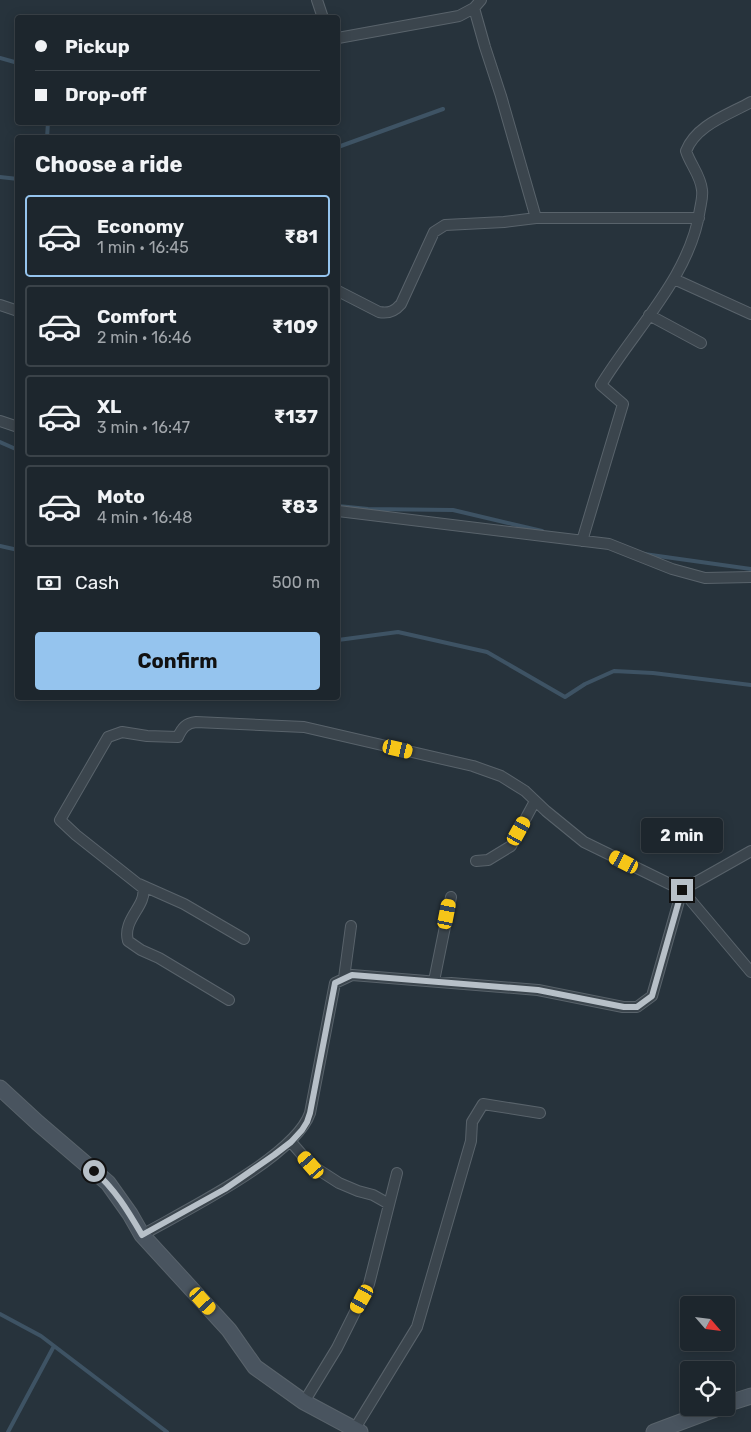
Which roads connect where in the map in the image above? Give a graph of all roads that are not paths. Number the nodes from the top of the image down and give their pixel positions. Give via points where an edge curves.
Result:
1 (317, 0) edge
2 (477, 4) edge
3 (322, 15) edge
4 (340, 38) edge
5 (751, 102) edge
6 (536, 218) junction
7 (699, 218) junction
8 (674, 279) junction
9 (340, 292) edge
10 (0, 305) edge
11 (15, 310) edge
12 (751, 314) edge
13 (649, 315) junction
14 (701, 343) dead end
15 (0, 421) edge
16 (15, 426) edge
17 (340, 512) edge
18 (582, 541) junction
19 (751, 577) edge
20 (535, 801) junction
21 (751, 851) edge
22 (476, 861) dead end
23 (139, 884) junction
24 (682, 890) junction
25 (451, 897) dead end
26 (351, 926) dead end
27 (244, 939) dead end
28 (751, 972) edge
29 (344, 978) junction
30 (434, 981) junction
31 (229, 1000) dead end
32 (0, 1088) edge
33 (540, 1113) dead end
34 (291, 1142) junction
35 (397, 1173) dead end
36 (389, 1204) junction
37 (142, 1235) junction
38 (751, 1396) edge
39 (735, 1401) edge
40 (304, 1402) junction
41 (697, 1416) edge
42 (357, 1431) edge
43 (654, 1432) edge

1 - 3 street
2 - 4 street via 459,16
2 - 6 street via 485,47
5 - 7 street via 698,132 690,141 686,151 702,191
6 - 7 street
6 - 9 street via 438,228 401,304 390,312 379,312
7 - 8 street via 689,250
8 - 12 street
8 - 13 street
10 - 11 street
13 - 14 street
13 - 18 street via 601,384 623,404
15 - 16 street
17 - 18 street
18 - 19 street via 609,544 672,569 705,578
20 - 22 street via 511,846 488,860
20 - 23 street via 501,776 473,766 304,727 196,722 181,729 178,738 122,732 108,737 60,820
20 - 24 street via 584,842
21 - 24 street
23 - 27 street via 184,904
23 - 31 street via 144,896 127,929 128,941
24 - 28 street
24 - 30 street via 652,996 637,1007 538,990
25 - 30 street
26 - 29 street
29 - 30 street via 352,975
29 - 34 street via 335,983 310,1113
32 - 37 main road via 108,1183
33 - 42 street via 483,1104 472,1122 471,1141 417,1327
34 - 36 street via 311,1165 339,1183
34 - 37 street via 225,1189
35 - 36 street
36 - 40 street via 369,1284 337,1348
37 - 40 main road via 229,1330 255,1367
38 - 39 main road
40 - 42 main road
41 - 43 main road

